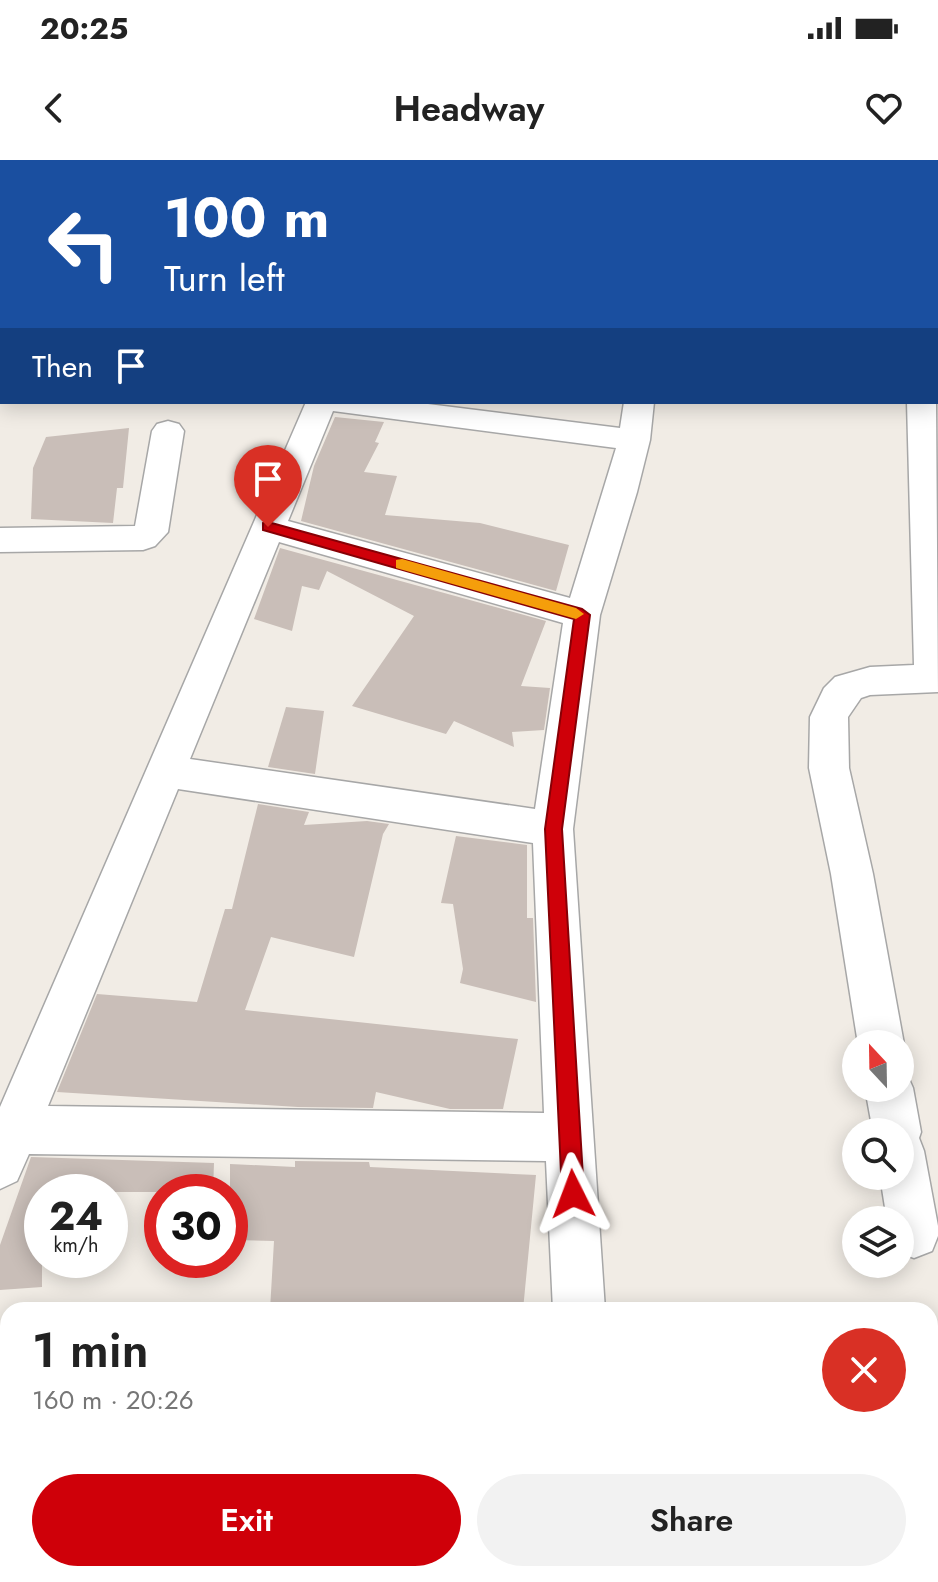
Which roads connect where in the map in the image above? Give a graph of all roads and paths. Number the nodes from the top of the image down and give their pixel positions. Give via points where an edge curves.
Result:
1 (320, 404) edge
2 (350, 404) edge
3 (639, 404) edge
4 (922, 404) edge
5 (168, 431) dead end
6 (634, 440) junction
7 (933, 513) edge
8 (268, 527) junction
9 (0, 540) edge
10 (582, 615) junction
11 (936, 677) edge
12 (165, 771) junction
13 (553, 829) junction
14 (879, 1030) edge
15 (570, 1137) junction
16 (7, 1147) edge
17 (579, 1302) edge

1 - 8 street
2 - 6 street
3 - 6 street
4 - 7 street
5 - 9 street via 151,532 143,538
6 - 10 street
7 - 11 street
8 - 10 street
8 - 12 street
10 - 13 street
11 - 14 street via 848,687 829,717 829,768
12 - 13 street
12 - 16 street
13 - 15 street
15 - 16 street
15 - 17 street

